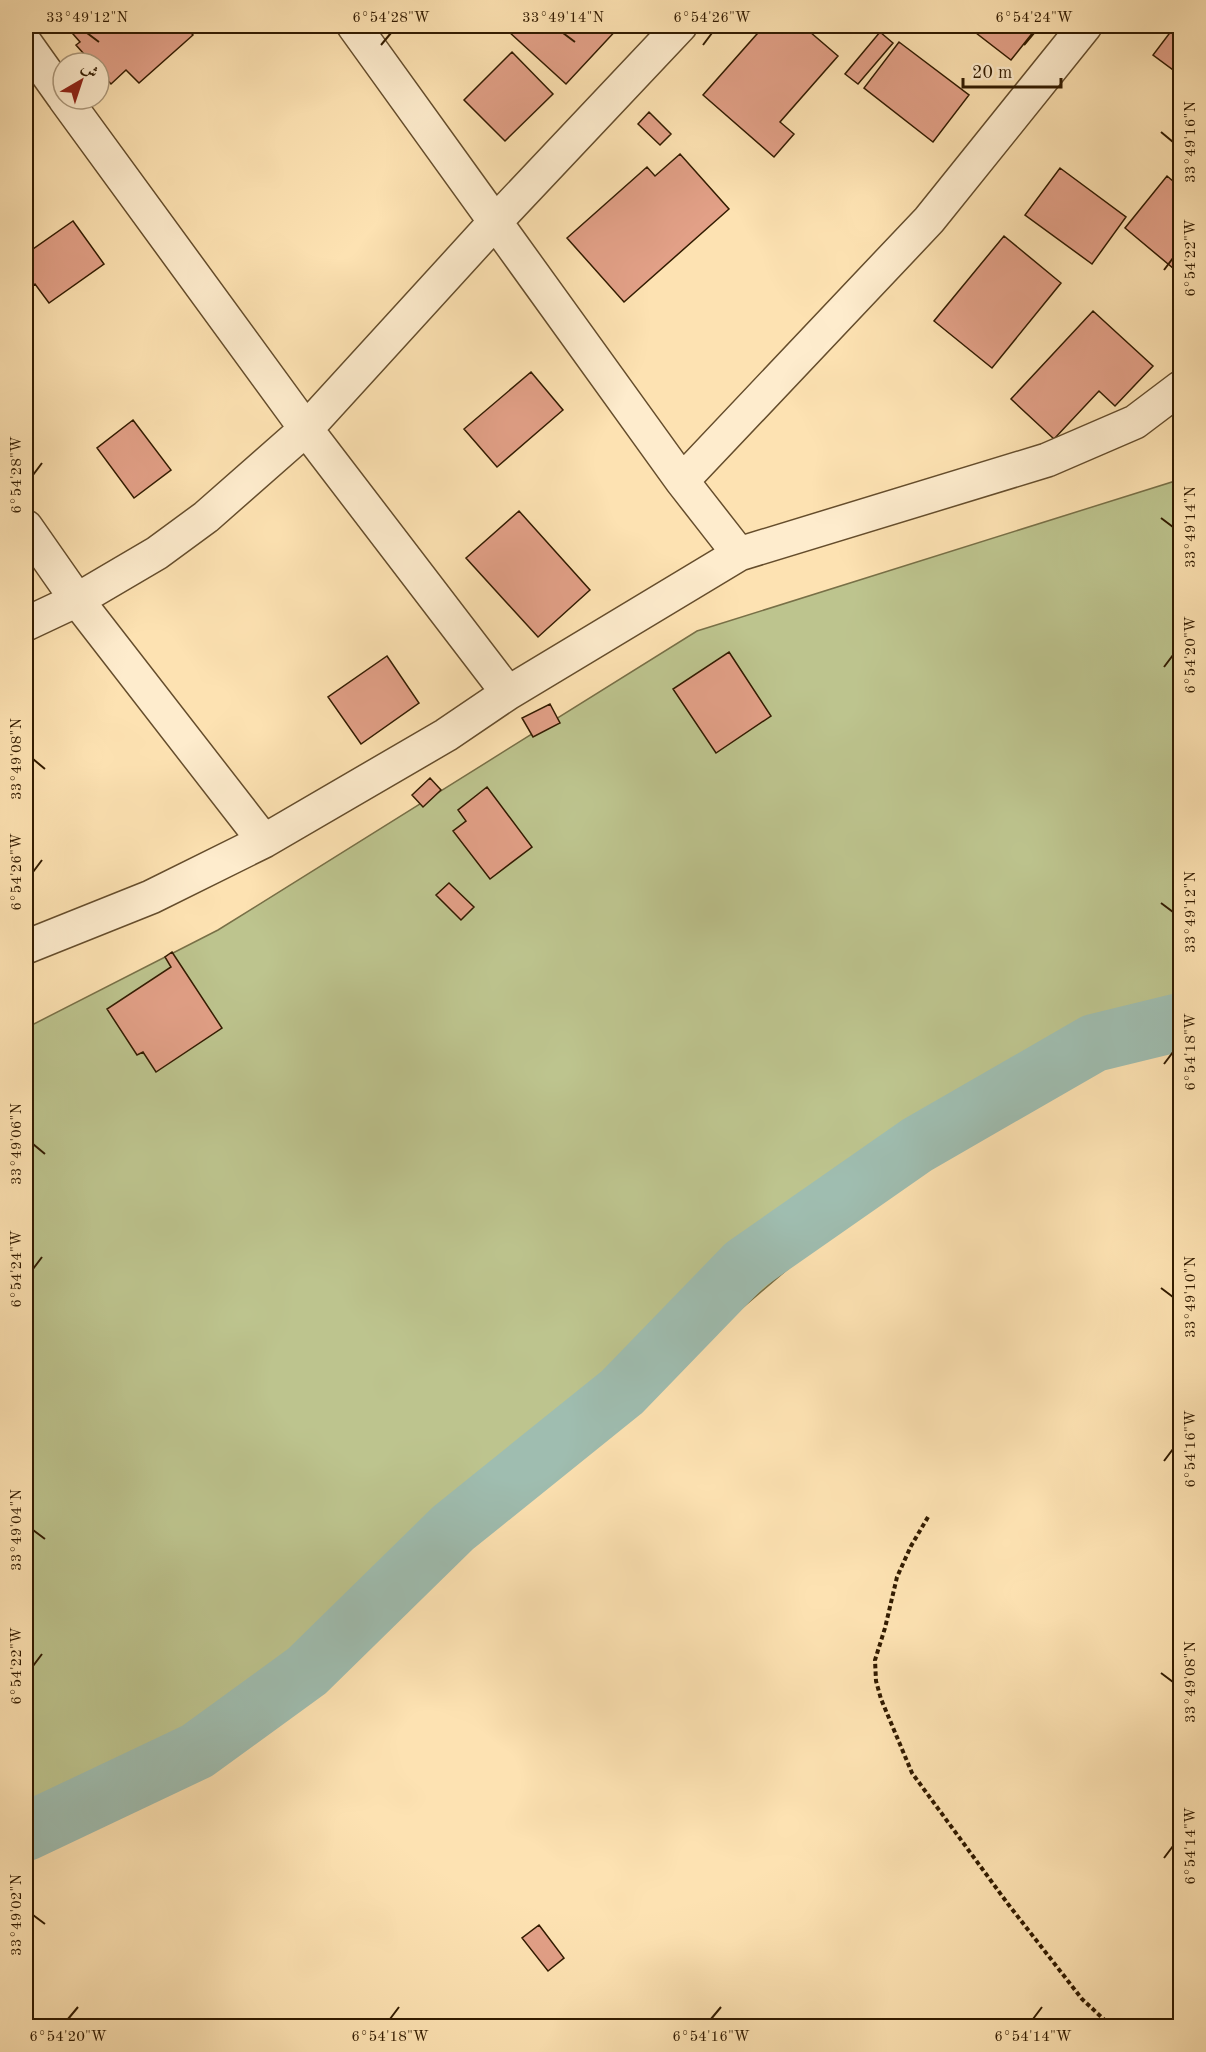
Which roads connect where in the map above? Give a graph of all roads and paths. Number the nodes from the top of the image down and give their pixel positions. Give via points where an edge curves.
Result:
1 (354, 26) edge
2 (680, 26) edge
3 (1085, 26) edge
4 (26, 44) edge
5 (51, 79) edge
6 (74, 111) edge
7 (495, 222) junction
8 (1180, 388) edge
9 (306, 429) junction
10 (682, 481) junction
11 (26, 527) edge
12 (739, 554) junction
13 (77, 600) junction
14 (26, 624) edge
15 (508, 693) junction
16 (264, 841) junction
17 (26, 947) edge
18 (928, 1517) dead end
19 (1111, 2026) edge

1 - 7 street
2 - 7 street
3 - 10 street via 929,220
4 - 5 street
6 - 9 street
7 - 9 street
7 - 10 street
8 - 12 street via 1135,422 1047,460
9 - 13 street via 206,517 157,553
9 - 15 street
10 - 12 street
11 - 13 street
12 - 15 street
13 - 14 street
13 - 16 street
15 - 16 street via 446,735
16 - 17 street via 151,897
18 - 19 path via 897,1577 875,1660 881,1699 912,1773 1082,1999

